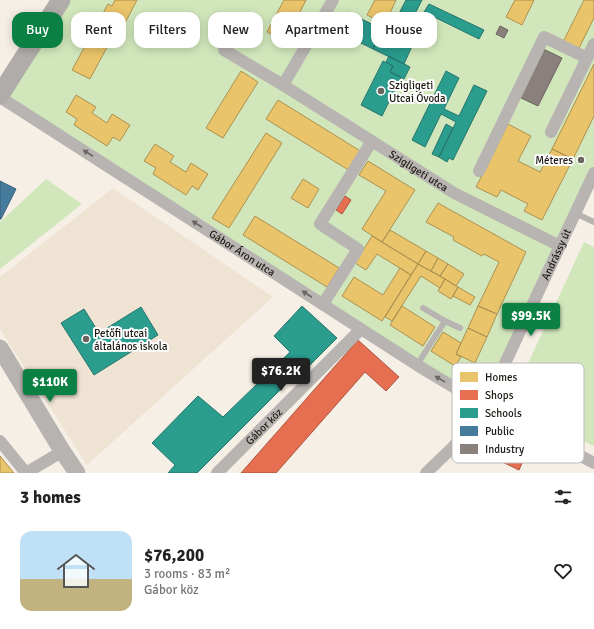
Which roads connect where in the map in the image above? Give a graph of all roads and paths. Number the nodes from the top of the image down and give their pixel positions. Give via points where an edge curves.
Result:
1 (61, 0) edge
2 (333, 0) edge
3 (594, 44) edge
4 (224, 50) dead end
5 (587, 58) junction
6 (283, 85) junction
7 (0, 96) edge
8 (551, 132) dead end
9 (372, 141) junction
10 (479, 171) dead end
11 (594, 173) edge
12 (575, 213) junction
13 (594, 222) edge
14 (560, 246) junction
15 (323, 304) junction
16 (423, 308) dead end
17 (445, 322) junction
18 (460, 328) dead end
19 (361, 329) junction
20 (0, 348) edge
21 (505, 363) edge
22 (417, 365) junction
23 (452, 386) edge
24 (0, 441) edge
25 (452, 447) edge
26 (63, 451) junction
27 (584, 458) edge
28 (594, 463) edge
29 (26, 473) edge
30 (77, 473) edge
31 (217, 473) edge
32 (426, 473) edge

1 - 7 main road
2 - 6 street
3 - 5 street
4 - 6 street, Szigligeti utca
5 - 8 street
5 - 10 street via 544,37
6 - 9 street, Szigligeti utca
15 -> 7 street, Gábor Áron utca
9 - 14 street, Szigligeti utca via 454,193
9 - 15 street via 320,224 358,249
11 - 12 street, Andrássy út
12 - 13 lane
12 - 14 street, Andrássy út
14 - 21 street, Andrássy út
15 - 19 street, Gábor Áron utca
16 - 17 lane
17 - 18 lane
17 - 22 lane
19 - 22 street, Gábor Áron utca
19 - 31 street, Gábor köz
20 - 26 main road
23 -> 22 street, Gábor Áron utca
24 - 29 street
25 - 32 street, Andrássy út
26 - 29 street
26 - 30 main road
27 - 28 street, Gábor Áron utca

